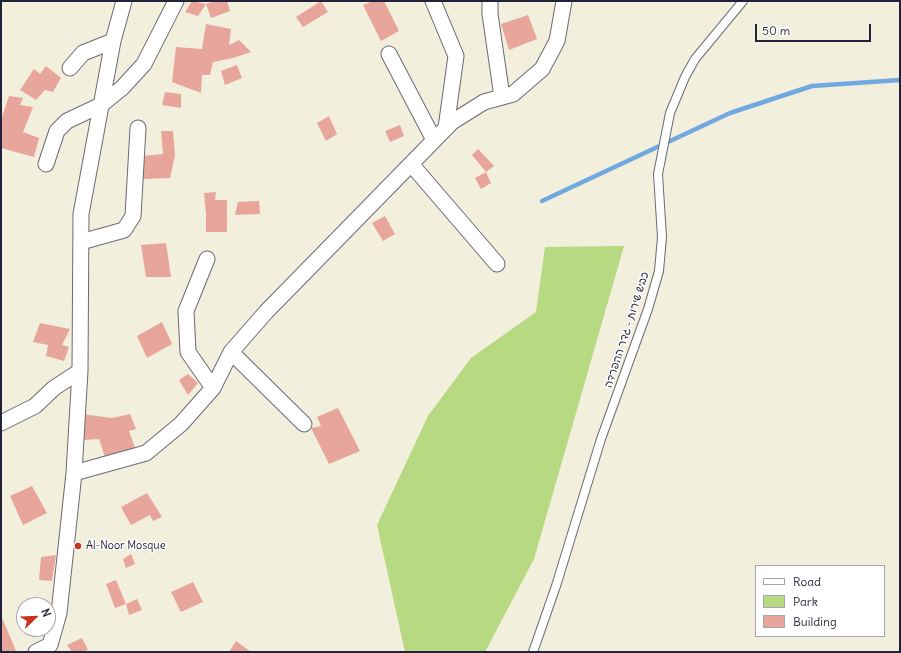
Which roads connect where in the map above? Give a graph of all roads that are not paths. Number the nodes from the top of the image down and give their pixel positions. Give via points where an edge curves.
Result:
1 (124, 1) edge
2 (176, 1) edge
3 (433, 1) edge
4 (490, 1) edge
5 (564, 1) edge
6 (742, 1) edge
7 (113, 41) junction
8 (389, 54) dead end
9 (70, 68) dead end
10 (502, 97) junction
11 (101, 105) junction
12 (138, 128) dead end
13 (446, 128) junction
14 (434, 140) junction
15 (46, 164) dead end
16 (411, 164) junction
17 (81, 242) junction
18 (207, 259) dead end
19 (497, 264) dead end
20 (231, 352) junction
21 (80, 371) junction
22 (213, 388) junction
23 (1, 423) edge
24 (304, 424) dead end
25 (74, 473) junction
26 (36, 652) edge
27 (533, 652) edge

1 - 7 street
2 - 11 street via 144,64 122,88
3 - 13 street via 456,56
4 - 10 street
5 - 10 street via 557,41 542,69 513,94
6 - 27 lane, כביש שירות - גדר ההפרדה via 695,59 670,114 658,174 662,237 659,271 648,309 601,439
7 - 9 street via 83,53
7 - 11 street
8 - 14 street
10 - 13 street via 484,102
11 - 15 street via 67,121 57,131
11 - 17 street via 81,214
12 - 17 street via 133,216 124,230
13 - 14 street
14 - 16 street
16 - 19 street
16 - 20 street via 266,312
17 - 21 street
18 - 22 street via 186,311 188,352
20 - 22 street
20 - 24 street
21 - 23 street via 54,388 35,406
21 - 25 street
22 - 25 street via 181,424 146,453
25 - 26 street via 59,613 50,645

